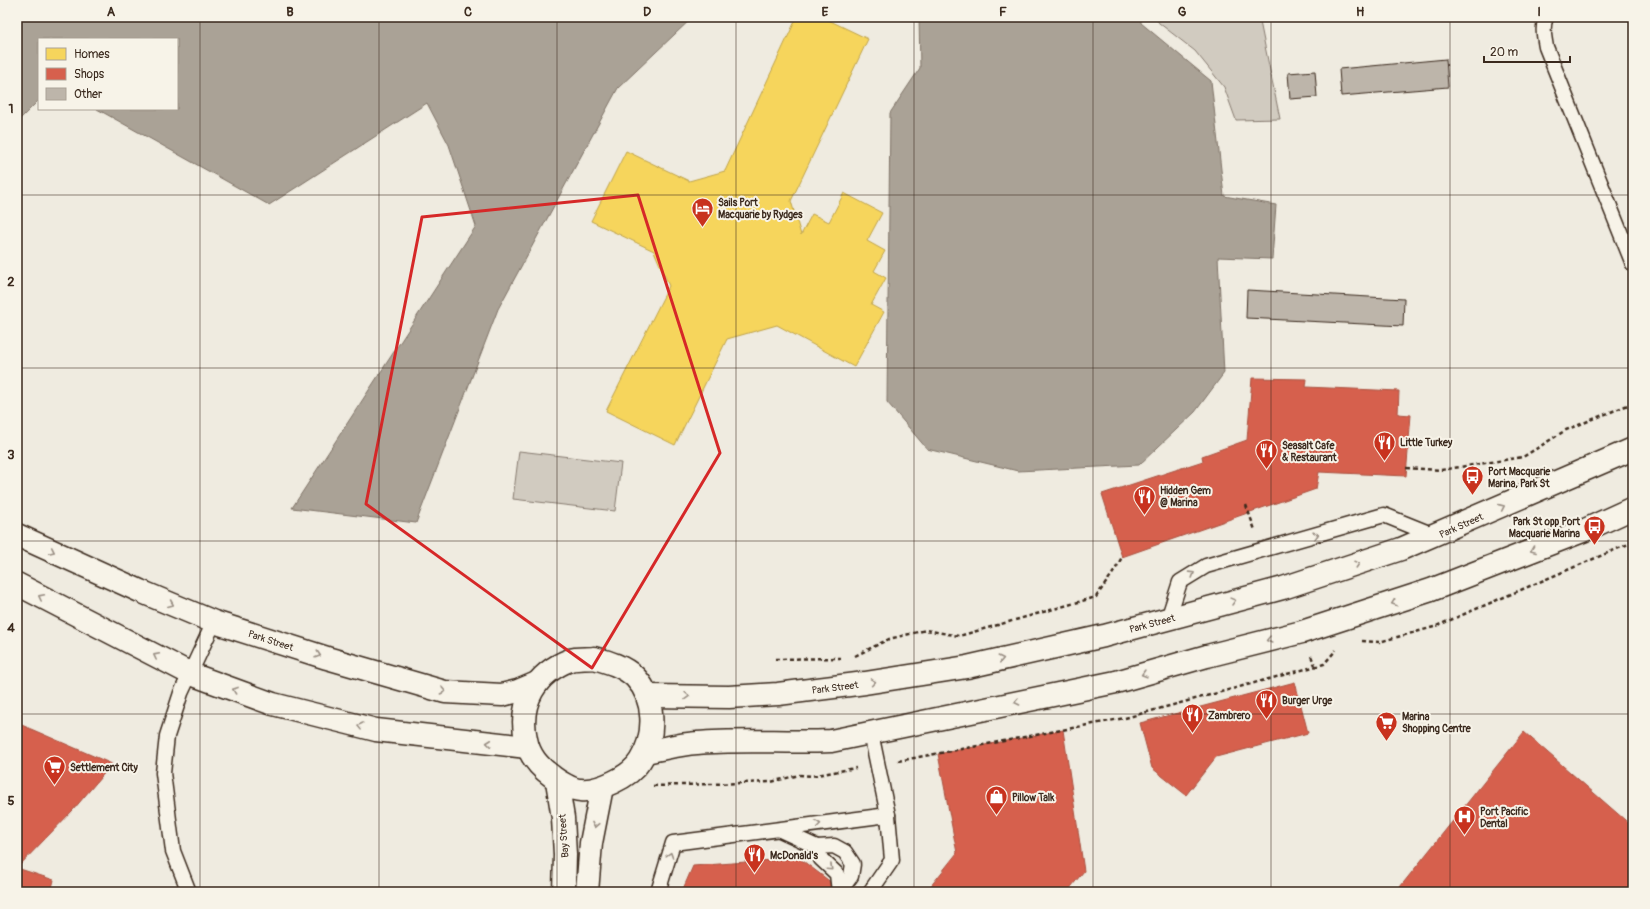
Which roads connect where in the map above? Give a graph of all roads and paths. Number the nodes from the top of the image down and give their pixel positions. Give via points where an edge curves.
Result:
1 (1546, 17) edge
2 (1633, 264) edge
3 (1633, 403) edge
4 (1633, 449) edge
5 (1406, 468) dead end
6 (1246, 505) dead end
7 (1633, 508) edge
8 (1248, 512) dead end
9 (17, 535) edge
10 (1436, 536) junction
11 (1633, 542) edge
12 (1122, 557) dead end
13 (17, 584) edge
14 (1168, 619) junction
15 (214, 622) junction
16 (1359, 641) dead end
17 (1341, 646) dead end
18 (845, 658) dead end
19 (853, 658) dead end
20 (774, 659) dead end
21 (191, 674) junction
22 (537, 683) junction
23 (648, 696) junction
24 (872, 733) junction
25 (527, 747) junction
26 (645, 752) junction
27 (910, 759) dead end
28 (855, 769) dead end
29 (557, 781) junction
30 (602, 787) junction
31 (646, 790) dead end
32 (888, 815) junction
33 (779, 829) junction
34 (817, 847) junction
35 (839, 891) edge
36 (189, 892) edge
37 (564, 892) edge
38 (587, 892) edge
39 (658, 892) edge
40 (870, 892) edge

1 - 2 lane via 1543,33 1546,47
3 - 5 path via 1566,430 1522,457 1441,470
10 -> 4 street, Park Street
6 - 8 path
7 -> 24 street via 1585,530 1431,590 1302,632 1116,682
9 -> 15 street, Park Street
14 -> 10 street, Park Street via 1283,588
14 -> 10 lane via 1180,582 1206,566 1384,515
11 - 16 path via 1434,627 1379,642
12 - 19 path via 1096,597 959,636 926,630 889,639
21 -> 13 street
23 -> 14 street, Park Street via 729,697 778,694 865,683 967,667
15 - 21 lane
15 -> 22 street, Park Street via 445,692 502,695
17 - 27 path via 1324,664 1134,715
18 - 20 path
25 -> 21 street via 376,730 273,704
21 - 36 lane via 181,692 167,736 163,773 173,851
22 - 23 street via 553,668 572,660 594,658 616,664 635,677
22 - 25 street via 526,703 523,726
23 - 26 street via 653,720
24 - 26 street via 831,741 696,743
24 - 32 lane
25 - 29 street via 539,767
26 - 30 street via 640,763 623,778
28 - 31 path via 812,776 799,775 771,782 652,786
29 - 30 street via 579,790
29 - 37 street, Bay Street via 565,855
30 -> 38 street via 591,843
33 -> 32 lane
32 - 40 lane via 892,860
33 - 34 lane
39 -> 33 lane via 673,843
34 -> 35 lane via 821,859 836,874
34 - 35 lane via 834,846 846,852 853,864 851,876

